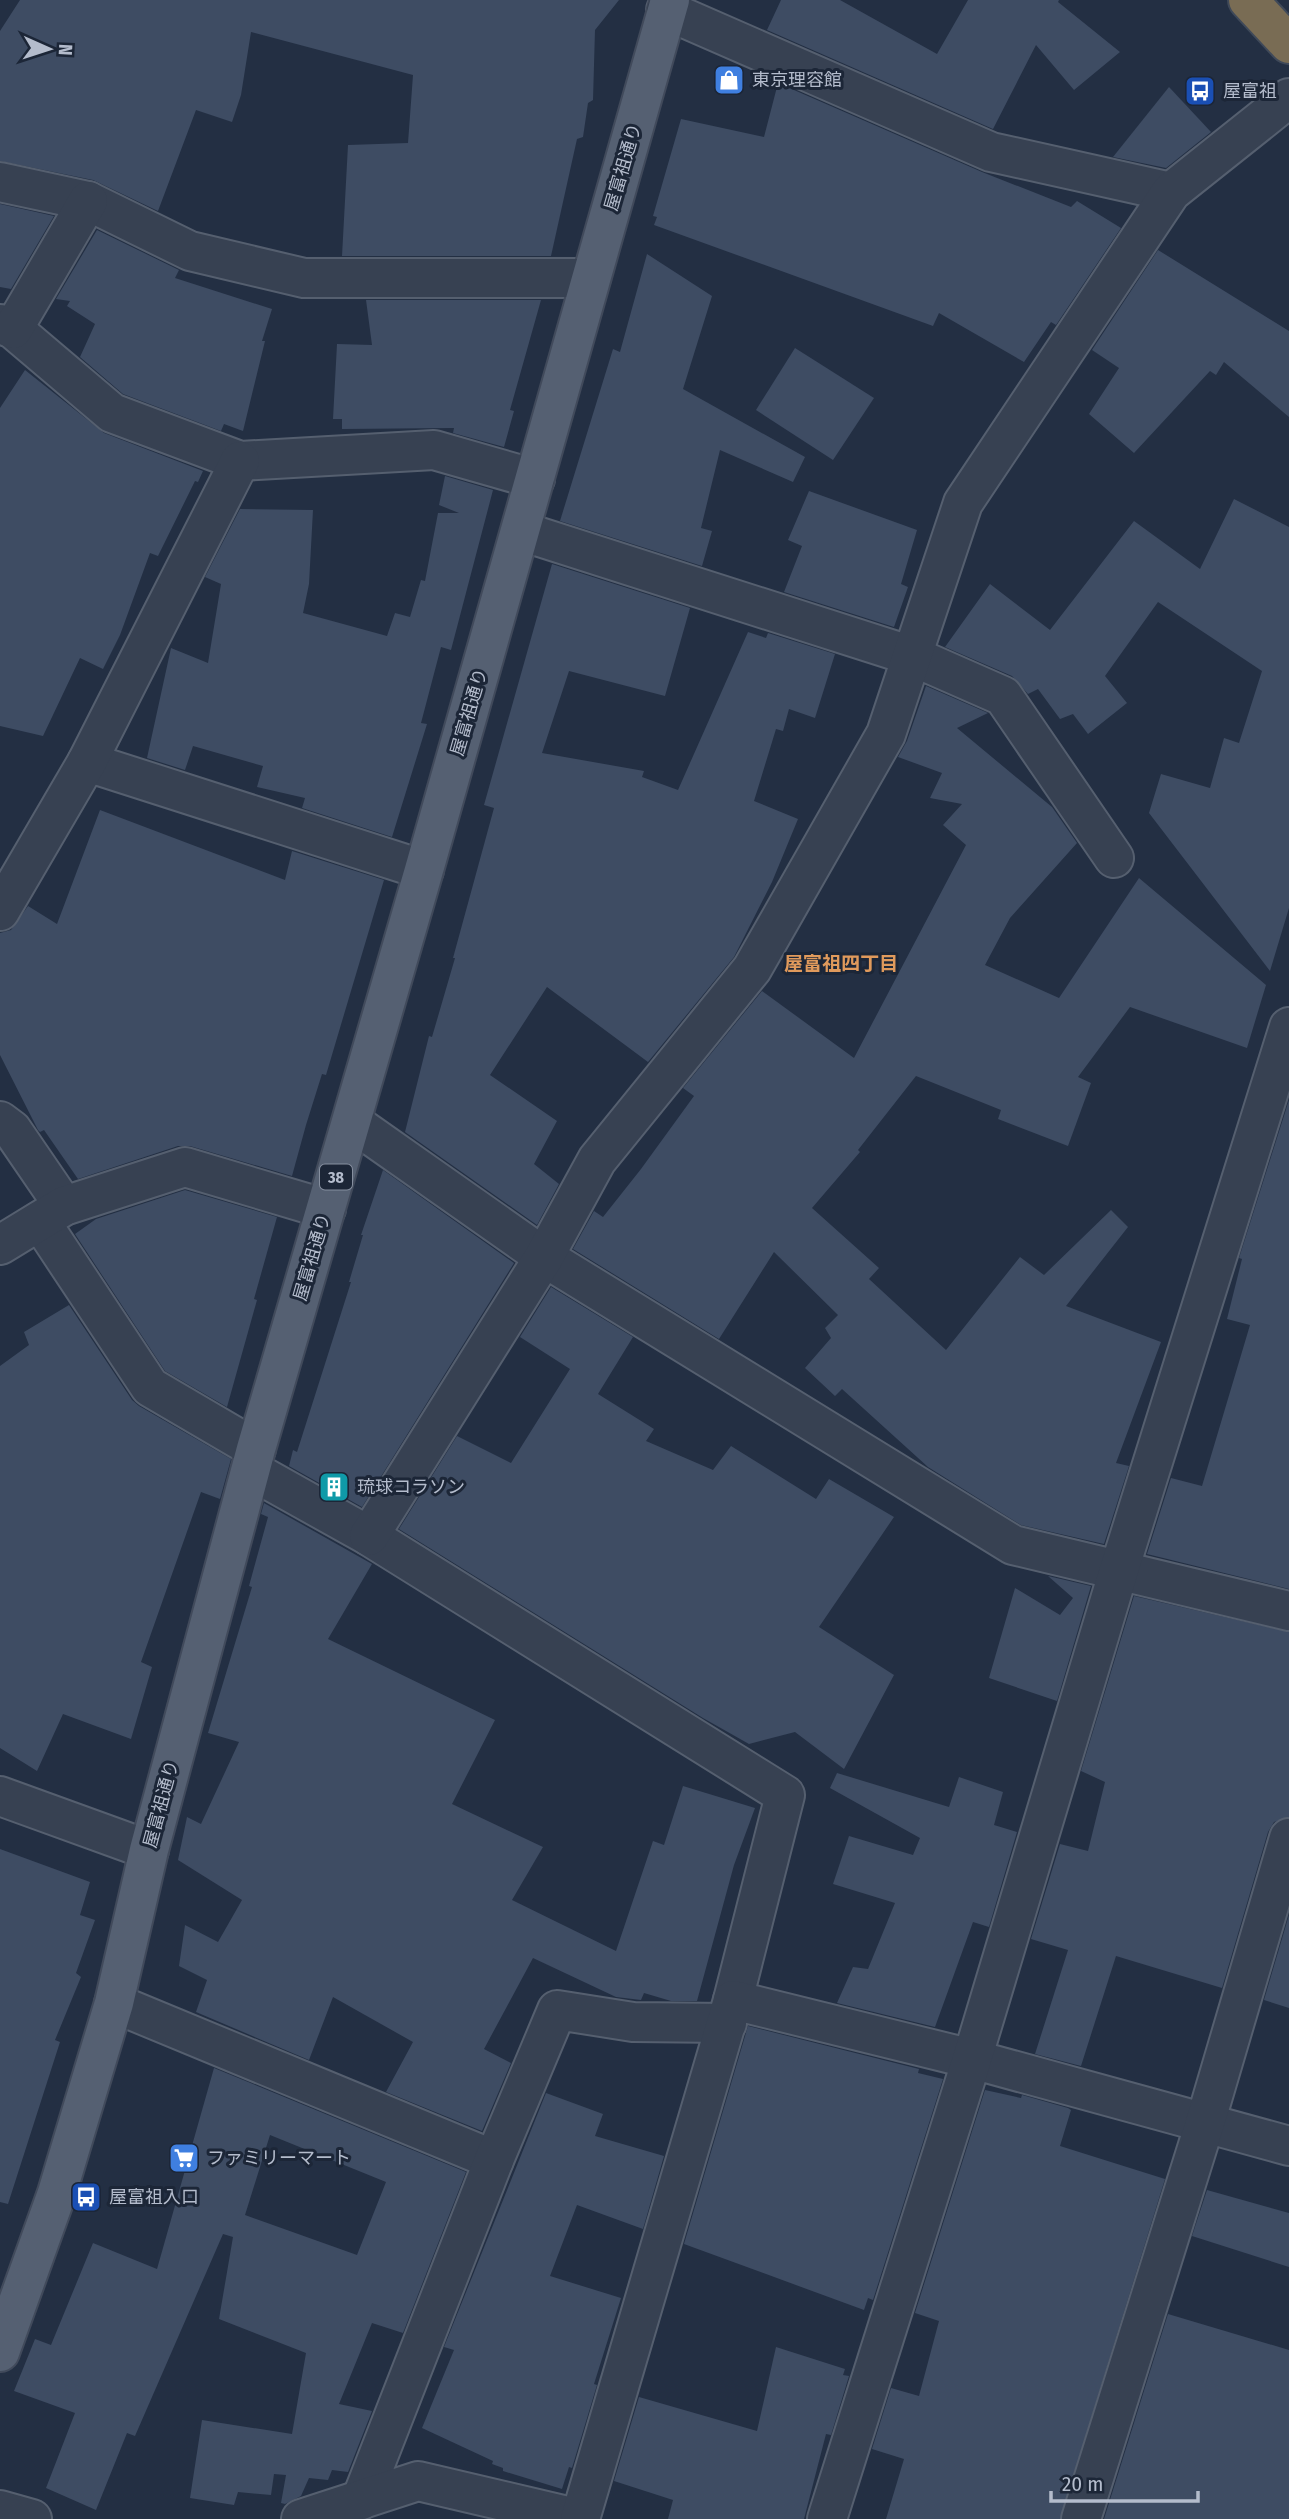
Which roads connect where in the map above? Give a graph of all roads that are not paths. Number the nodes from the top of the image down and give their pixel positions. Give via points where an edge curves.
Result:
1 (1248, 0) edge
2 (668, 5) edge
3 (1289, 44) edge
4 (1289, 98) edge
5 (0, 181) edge
6 (1171, 192) junction
7 (88, 201) junction
8 (592, 278) junction
9 (6, 327) edge
10 (240, 461) junction
11 (535, 479) junction
12 (521, 531) junction
13 (912, 656) junction
14 (87, 762) junction
15 (1114, 858) dead end
16 (424, 870) junction
17 (0, 911) edge
18 (1289, 1027) edge
19 (1283, 1072) edge
20 (0, 1121) edge
21 (352, 1122) junction
22 (326, 1209) junction
23 (52, 1213) junction
24 (0, 1245) edge
25 (544, 1257) junction
26 (253, 1459) junction
27 (369, 1536) junction
28 (1119, 1570) junction
29 (1289, 1611) edge
30 (0, 1796) edge
31 (1289, 1838) edge
32 (149, 1850) junction
33 (114, 2003) junction
34 (730, 2012) junction
35 (972, 2059) junction
36 (1205, 2123) junction
37 (1289, 2146) edge
38 (494, 2160) junction
39 (0, 2352) edge
40 (361, 2500) junction
41 (0, 2510) edge
42 (32, 2519) edge
43 (300, 2519) edge
44 (580, 2519) edge
45 (828, 2519) edge
46 (1081, 2519) edge

1 - 3 highway
2 - 6 street via 991,152
2 - 8 main road, 屋富祖通り / 38
4 - 6 street
5 - 7 street
6 - 13 street via 963,503
7 - 8 street via 190,251 304,278
7 - 9 street
8 - 11 main road, 屋富祖通り / 38
9 - 10 street via 112,413
10 - 11 street via 434,450
10 - 14 street
11 - 12 main road, 屋富祖通り / 38
12 - 13 street
12 - 16 main road, 屋富祖通り / 38
13 - 15 street via 1003,696
13 - 25 street via 886,734 752,969 597,1160
14 - 16 street
14 - 17 street
16 - 21 main road, 屋富祖通り / 38
18 - 19 street
19 - 28 street
20 - 23 street via 12,1130
21 - 22 main road, 屋富祖通り / 38
21 - 25 street
22 - 23 street via 186,1167
22 - 26 main road, 屋富祖通り / 38
23 - 24 street
23 - 26 street via 150,1387
25 - 27 street
25 - 28 street via 1013,1545
26 - 27 street
26 - 32 main road, 屋富祖通り / 38
27 - 34 street via 785,1795
28 - 29 street
28 - 35 street
30 - 32 street
31 - 36 street
32 - 33 main road, 屋富祖通り / 38
33 - 38 street
33 - 39 main road, 屋富祖通り / 38 via 57,2193
34 - 35 street
34 - 38 street via 633,2022 557,2010
34 - 44 street
35 - 36 street
35 - 45 street
36 - 37 street
36 - 46 street
38 - 40 street
40 - 43 street
40 - 44 street via 418,2481
41 - 42 street

